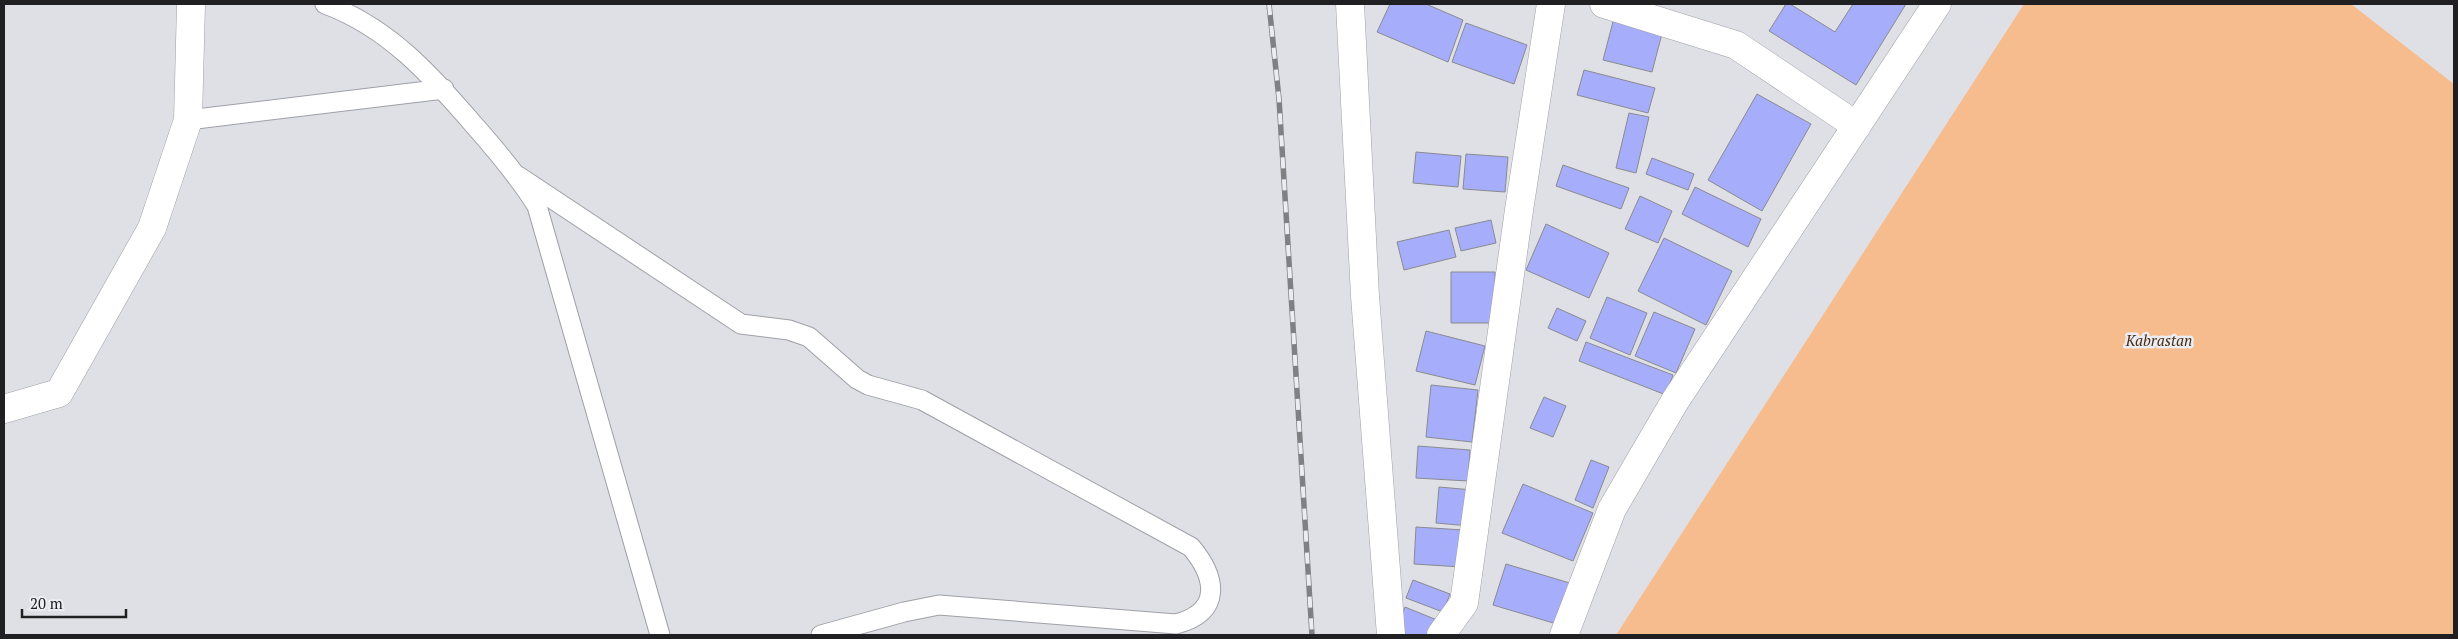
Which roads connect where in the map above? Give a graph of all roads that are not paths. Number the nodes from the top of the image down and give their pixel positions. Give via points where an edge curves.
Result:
1 (191, 4) edge
2 (325, 4) edge
3 (1350, 4) edge
4 (1551, 4) edge
5 (1604, 4) edge
6 (1938, 4) edge
7 (444, 89) junction
8 (188, 120) junction
9 (1857, 126) junction
10 (518, 176) junction
11 (4, 409) edge
12 (660, 635) edge
13 (821, 635) edge
14 (1391, 635) edge
15 (1441, 635) edge
16 (1564, 635) edge

1 - 8 street
2 - 7 lane via 376,29 405,50
3 - 14 street via 1365,296
4 - 15 street via 1464,603
5 - 9 street via 1736,45
6 - 9 street
7 - 8 lane
7 - 10 lane
8 - 11 street via 152,228 59,392
9 - 16 street via 1675,401 1612,509
10 - 12 lane via 537,206 550,245
10 - 13 lane via 741,324 789,330 809,337 857,379 922,400 1191,548 1205,564 1212,584 1208,603 1194,619 1176,624 939,606 920,608

